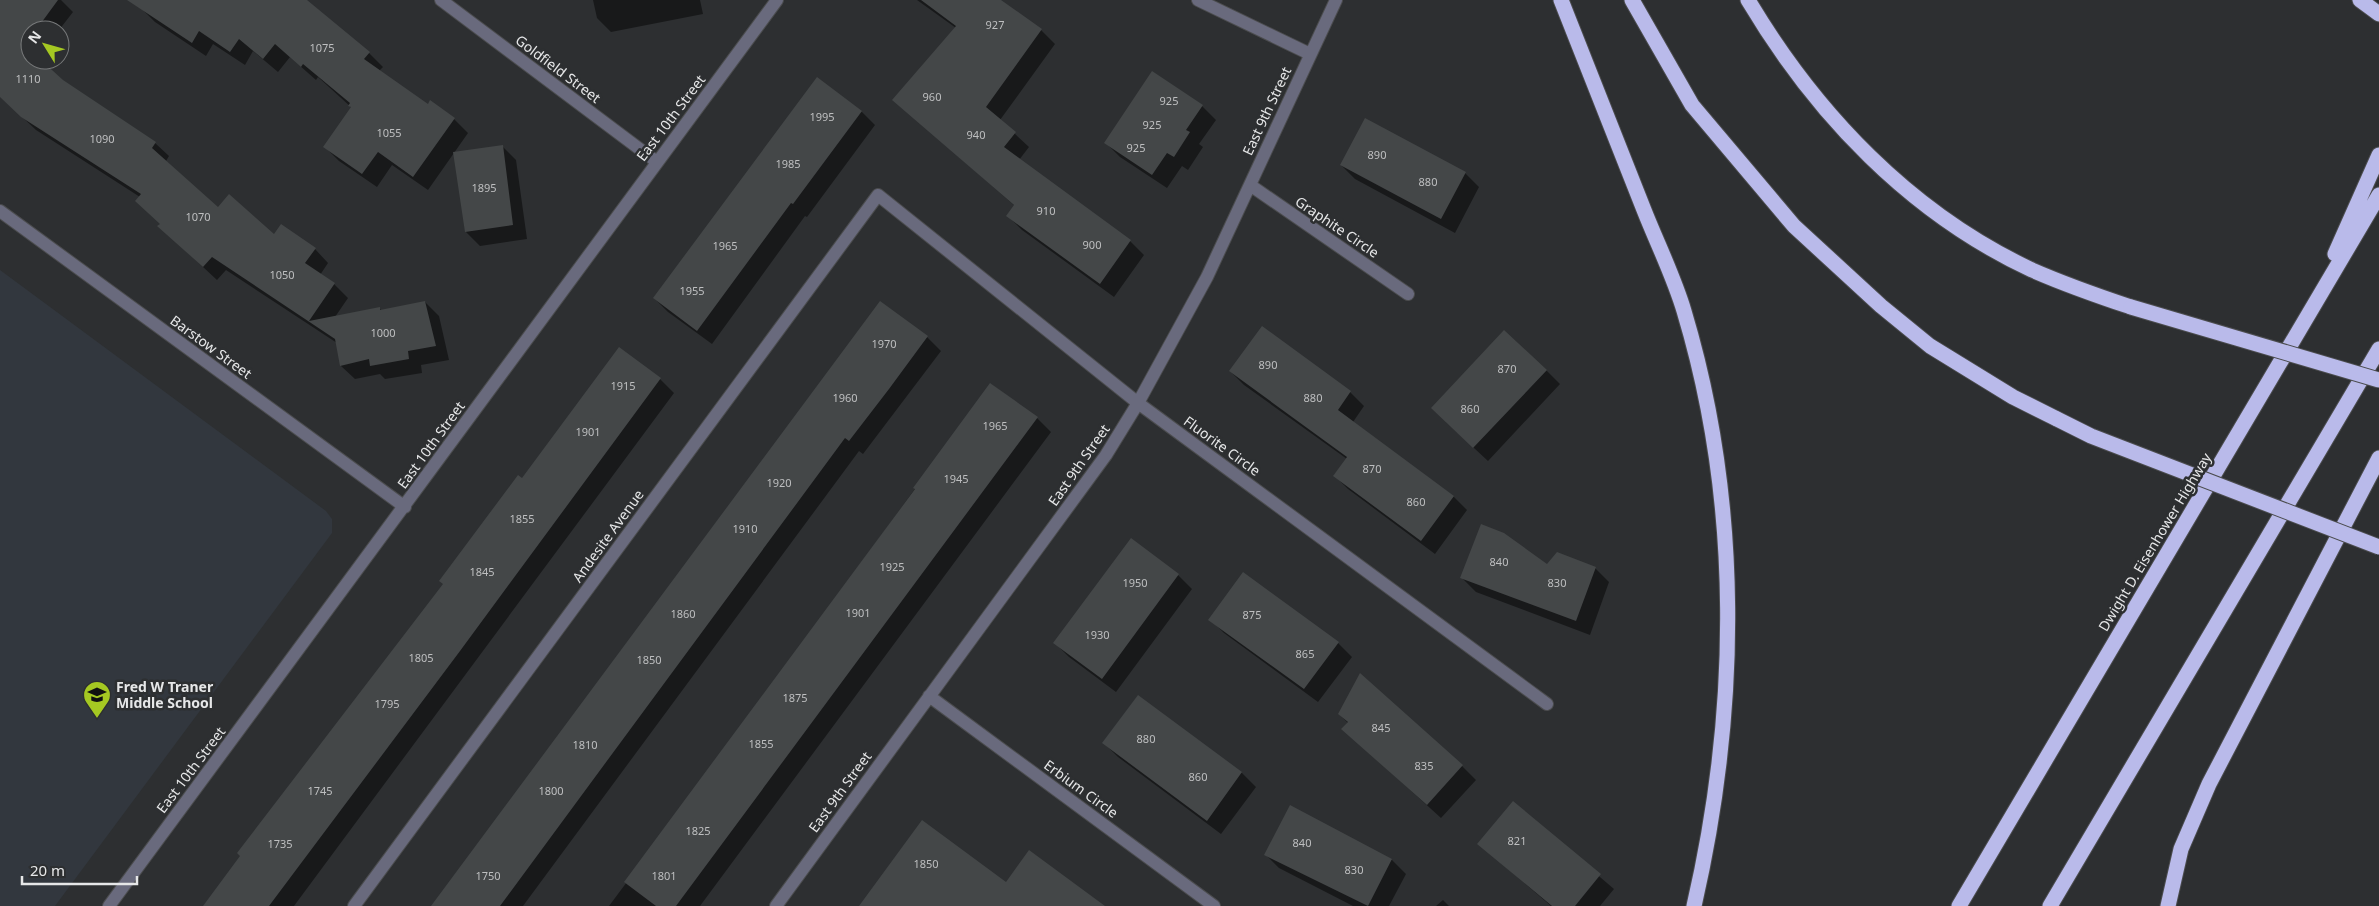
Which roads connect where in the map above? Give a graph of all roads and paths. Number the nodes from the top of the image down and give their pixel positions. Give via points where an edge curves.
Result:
1 (440, 0) edge
2 (777, 0) edge
3 (1198, 0) edge
4 (1336, 0) edge
5 (1561, 0) edge
6 (1632, 0) edge
7 (1748, 0) edge
8 (2360, 0) edge
9 (2379, 14) edge
10 (1310, 54) junction
11 (2379, 155) edge
12 (657, 162) junction
13 (1250, 186) junction
14 (2379, 195) edge
15 (888, 203) joint
16 (0, 211) edge
17 (1408, 294) dead end
18 (2310, 312) junction
19 (2379, 349) edge
20 (2379, 380) edge
21 (1138, 403) junction
22 (2379, 458) edge
23 (405, 507) junction
24 (2379, 547) edge
25 (929, 696) junction
26 (1547, 704) dead end
27 (110, 906) edge
28 (354, 906) edge
29 (776, 906) edge
30 (1214, 906) edge
31 (1694, 906) edge
32 (1959, 906) edge
33 (2050, 906) edge
34 (2168, 906) edge

1 - 12 street, Goldfield Street
2 - 12 street, East 10th Street
3 - 10 street
4 - 10 street, East 9th Street
5 - 31 highway via 1684,309 1702,381 1715,455 1728,595 1728,661 1717,792
6 - 24 highway, bridge via 1692,105 1794,226 1930,346 2004,392 2100,440
7 - 20 highway, bridge via 1801,81 1865,153 1901,185 1976,239 2023,265 2081,290
8 - 9 highway
10 - 13 street, East 9th Street
11 - 18 highway
12 - 23 street, East 10th Street
13 - 17 street, Graphite Circle
13 - 21 street, East 9th Street via 1207,277
14 - 18 highway, Dwight D. Eisenhower Highway
15 - 21 street, Fluorite Circle
15 - 28 street, Andesite Avenue via 878,195
16 - 23 street, Barstow Street
18 - 32 highway, Dwight D. Eisenhower Highway
19 - 33 highway
21 - 25 street, East 9th Street via 1106,455
21 - 26 street, Fluorite Circle
22 - 34 highway via 2209,784 2181,849
23 - 27 street, East 10th Street
25 - 29 street, East 9th Street
25 - 30 street, Erbium Circle

